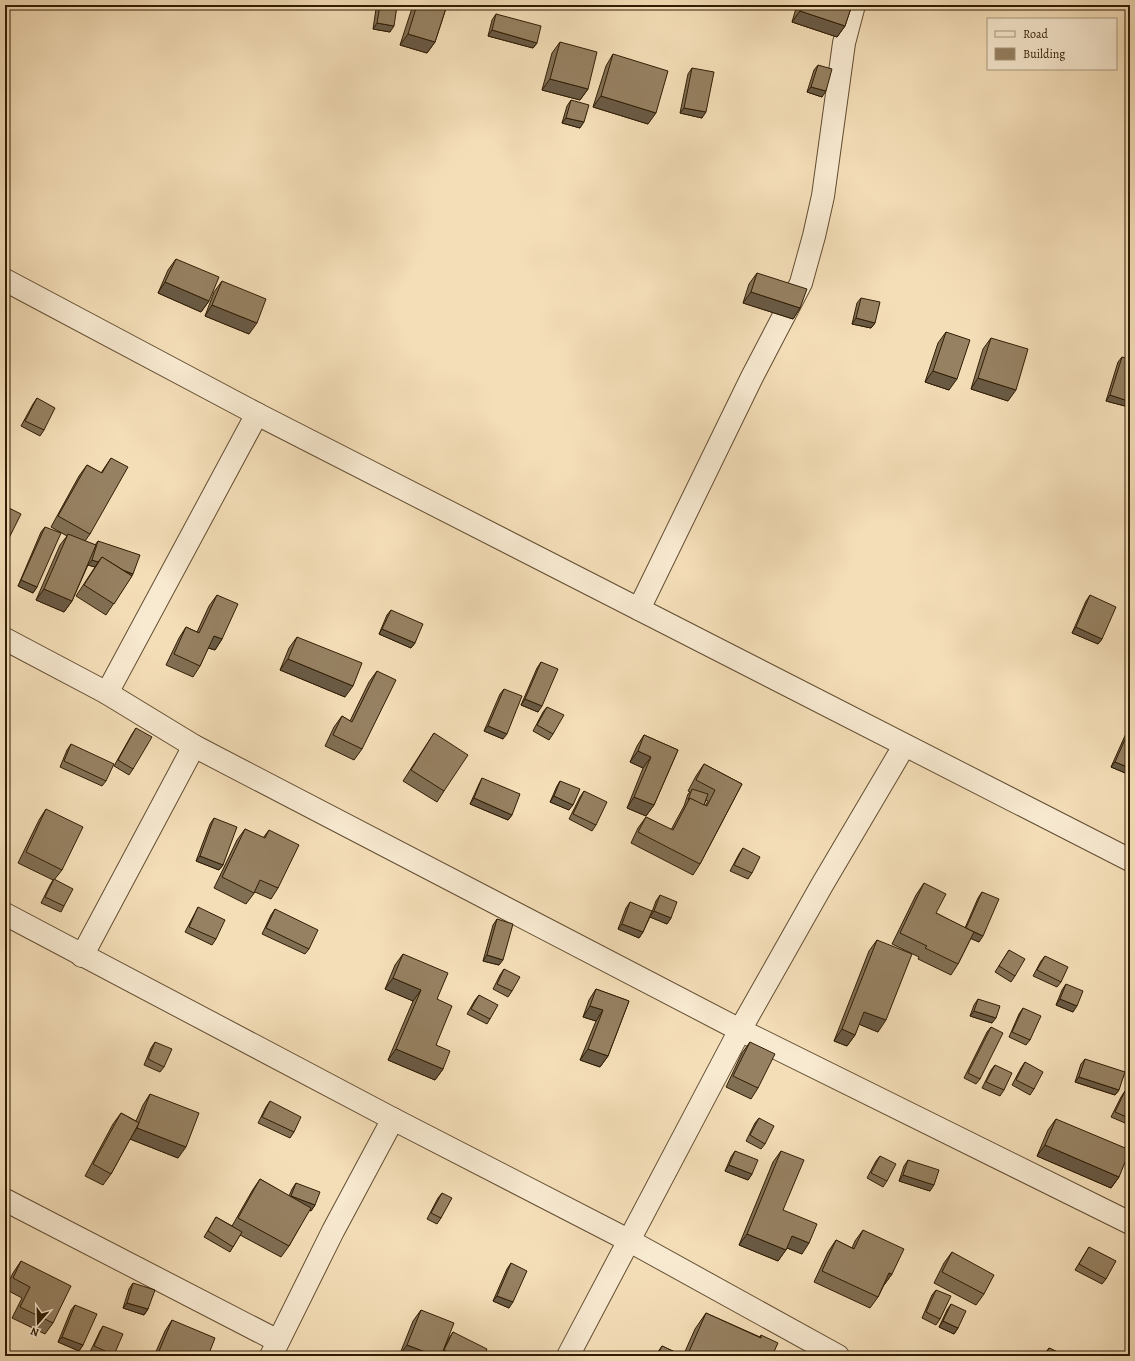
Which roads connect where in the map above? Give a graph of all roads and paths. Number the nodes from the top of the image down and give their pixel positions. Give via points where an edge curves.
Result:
1 (854, 5) edge
2 (5, 280) edge
3 (257, 414) junction
4 (638, 610) junction
5 (5, 639) edge
6 (107, 693) junction
7 (194, 746) junction
8 (904, 746) junction
9 (1130, 860) edge
10 (5, 914) edge
11 (82, 956) junction
12 (740, 1030) junction
13 (393, 1119) junction
14 (5, 1200) edge
15 (1130, 1223) edge
16 (628, 1240) junction
17 (274, 1349) edge
18 (568, 1356) edge
19 (838, 1356) edge

1 - 4 street via 844,43 823,196 801,283
2 - 3 street
3 - 4 street
3 - 6 street
4 - 8 street
5 - 6 street
6 - 7 street
7 - 11 street
7 - 12 street
8 - 9 street
8 - 12 street
10 - 11 street
11 - 13 street
12 - 15 street
12 - 16 street
13 - 16 street
13 - 17 street
14 - 17 street
16 - 18 street
16 - 19 street

